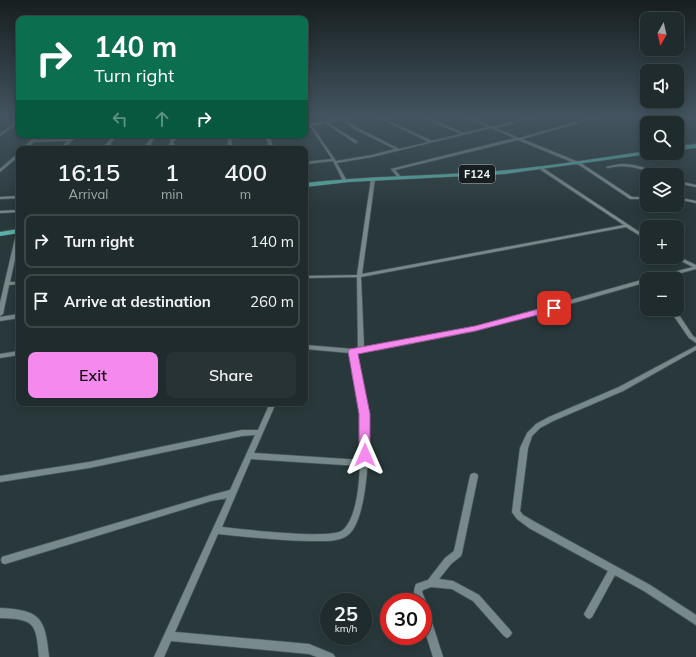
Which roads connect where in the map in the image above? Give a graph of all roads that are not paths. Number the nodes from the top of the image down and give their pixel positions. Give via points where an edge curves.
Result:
1 (325, 148) edge
2 (394, 148) edge
3 (409, 148) edge
4 (481, 148) edge
5 (543, 148) edge
6 (399, 150) junction
7 (640, 154) edge
8 (16, 157) edge
9 (334, 161) junction
10 (308, 163) edge
11 (580, 164) junction
12 (608, 168) dead end
13 (640, 168) edge
14 (542, 169) junction
15 (0, 170) edge
16 (400, 178) junction
17 (373, 179) junction
18 (345, 181) junction
19 (684, 183) edge
20 (308, 185) edge
21 (696, 186) edge
22 (696, 196) edge
23 (16, 197) edge
24 (0, 198) edge
25 (640, 198) edge
26 (684, 199) edge
27 (691, 200) junction
28 (696, 202) edge
29 (16, 211) edge
30 (0, 212) edge
31 (626, 226) junction
32 (16, 231) edge
33 (0, 234) edge
34 (640, 235) edge
35 (16, 244) edge
36 (684, 261) edge
37 (696, 267) edge
38 (678, 272) edge
39 (359, 276) junction
40 (308, 278) edge
41 (640, 282) edge
42 (16, 283) edge
43 (7, 284) junction
44 (0, 314) edge
45 (16, 316) edge
46 (677, 316) edge
47 (0, 319) edge
48 (694, 339) edge
49 (308, 347) edge
50 (696, 348) edge
51 (353, 351) junction
52 (362, 351) junction
53 (688, 351) junction
54 (16, 353) edge
55 (0, 356) edge
56 (272, 406) edge
57 (260, 432) junction
58 (250, 456) junction
59 (364, 463) junction
60 (474, 476) dead end
61 (0, 479) edge
62 (233, 493) junction
63 (217, 530) junction
64 (5, 560) dead end
65 (613, 570) junction
66 (431, 583) junction
67 (418, 593) edge
68 (0, 613) edge
69 (589, 614) dead end
70 (696, 620) edge
71 (507, 633) dead end
72 (170, 636) junction
73 (432, 640) edge
74 (44, 657) edge
75 (159, 657) edge
76 (330, 657) edge
77 (437, 657) edge

1 - 9 street
2 - 6 street
3 - 6 street
4 - 16 street via 393,169
5 - 11 street
6 - 9 street
7 - 11 main road, F124
8 - 15 street
9 - 10 street
9 - 18 street
11 - 14 main road, F124
11 - 25 street via 631,198
12 - 13 street via 621,164
14 - 16 main road, F124
14 - 31 street
16 - 17 main road, F124
17 - 18 main road, F124
17 - 39 street
18 - 20 main road, F124
19 - 21 street
22 - 27 street
23 - 24 street
26 - 27 street
27 - 28 street
29 - 30 street
31 - 34 street
31 - 39 street
32 - 33 main road
35 - 43 street
36 - 37 street
37 - 38 street
39 - 40 street
39 - 52 street
41 - 52 street via 475,329
42 - 43 street
43 - 44 street
45 - 47 street
46 - 48 street
48 - 53 street
49 - 51 street
50 - 53 street
51 - 52 street
51 - 59 street via 365,414
53 - 65 street via 621,390 538,426 529,435 524,448 516,512 520,517
54 - 55 street
56 - 57 street
57 - 58 street
57 - 61 street via 228,436 89,466
58 - 59 street
58 - 62 street
59 - 63 street via 356,520 345,534 308,537
60 - 66 street via 458,553 448,561
62 - 63 street
62 - 64 street
63 - 72 street
65 - 69 street
65 - 70 street via 647,588
66 - 67 street via 419,587
66 - 71 street via 454,585 476,598
68 - 74 street via 15,613 35,619 40,628
72 - 75 street
72 - 76 street via 309,649
73 - 77 street

